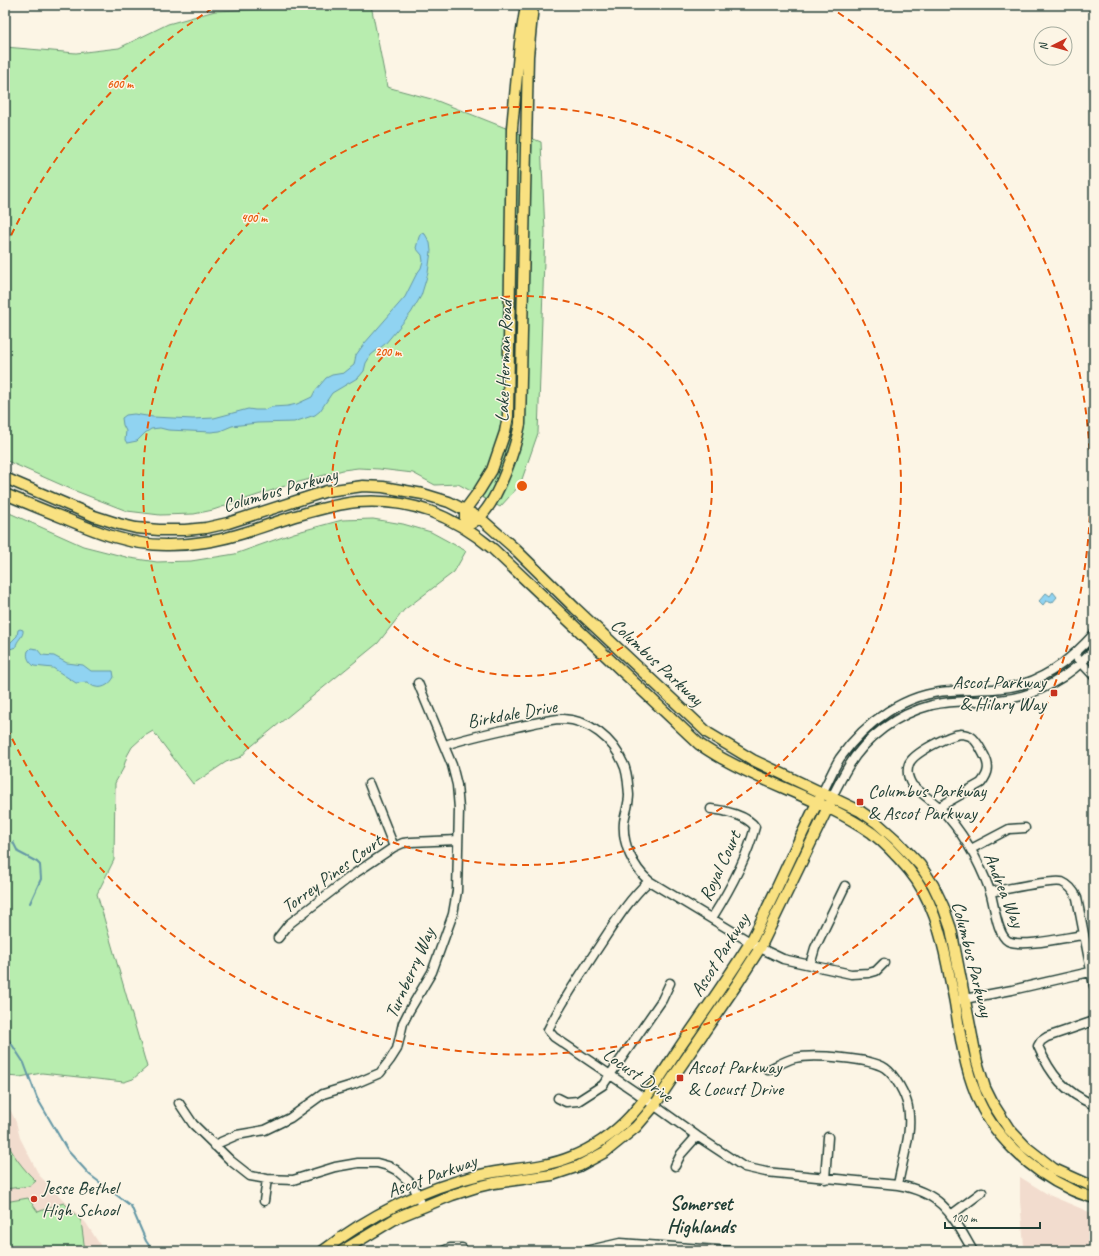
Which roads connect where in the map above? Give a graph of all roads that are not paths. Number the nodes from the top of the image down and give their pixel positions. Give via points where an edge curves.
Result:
1 (526, 5) edge
2 (533, 5) edge
3 (5, 478) edge
4 (5, 494) edge
5 (465, 510) junction
6 (480, 518) junction
7 (466, 528) junction
8 (1094, 634) edge
9 (1094, 650) edge
10 (1074, 655) junction
11 (1082, 663) junction
12 (1094, 676) edge
13 (418, 683) dead end
14 (445, 745) junction
15 (369, 784) dead end
16 (822, 793) junction
17 (832, 797) junction
18 (817, 803) junction
19 (938, 807) junction
20 (827, 808) junction
21 (711, 809) dead end
22 (1025, 828) dead end
23 (457, 840) junction
24 (394, 847) junction
25 (971, 850) junction
26 (649, 882) junction
27 (845, 886) dead end
28 (990, 892) junction
29 (712, 918) junction
30 (1084, 935) junction
31 (278, 938) dead end
32 (750, 942) junction
33 (760, 948) junction
34 (884, 964) dead end
35 (810, 965) junction
36 (1093, 971) edge
37 (670, 983) dead end
38 (1094, 986) edge
39 (966, 999) junction
40 (955, 1001) junction
41 (1094, 1021) edge
42 (768, 1070) dead end
43 (610, 1075) junction
44 (558, 1098) dead end
45 (645, 1099) junction
46 (179, 1103) dead end
47 (654, 1106) junction
48 (1094, 1106) edge
49 (696, 1136) junction
50 (828, 1137) dead end
51 (215, 1146) junction
52 (675, 1166) dead end
53 (267, 1179) junction
54 (825, 1179) junction
55 (898, 1185) junction
56 (1094, 1187) edge
57 (982, 1192) dead end
58 (418, 1196) junction
59 (1094, 1198) edge
60 (264, 1201) dead end
61 (422, 1206) junction
62 (951, 1215) junction
63 (462, 1248) dead end
64 (606, 1248) edge
65 (322, 1251) edge
66 (342, 1251) edge
67 (443, 1251) edge
68 (585, 1251) edge
69 (731, 1251) edge
70 (973, 1251) edge

1 - 5 main road, Lake Herman Road via 512,128 508,416 492,470
2 - 6 main road, Lake Herman Road via 528,56 520,424 507,468
3 - 5 main road, Columbus Parkway via 94,516 136,528 159,530 206,528 327,491 363,486 423,494
4 - 7 main road, Columbus Parkway via 121,540 166,545 205,542 233,536 319,509 356,502 394,503 416,507
5 - 6 main road, Columbus Parkway
5 - 7 main road
6 - 7 main road, Lake Herman Road
6 - 16 main road, Columbus Parkway via 708,733 753,760
7 - 18 main road, Columbus Parkway via 494,549 699,744 727,761
8 - 10 street, Ascot Parkway
9 - 11 street, Ascot Parkway
10 - 11 street
10 - 16 street, Ascot Parkway via 1048,673 1022,684 998,689 950,690 900,704 875,720 854,741 841,758
11 - 12 street
11 - 17 street, Ascot Parkway via 1057,681 1025,695 999,700 931,705 906,714 886,726 861,749
13 - 14 street, Turnberry Way
14 - 23 street, Turnberry Way via 457,785
14 - 26 street, Birkdale Drive via 465,738 562,719 573,720 596,729 617,750 624,763 629,798 624,825 625,842 636,868
15 - 24 street
16 - 17 main road, Columbus Parkway
16 - 18 main road, Ascot Parkway
17 - 20 main road, Ascot Parkway
17 - 39 main road, Columbus Parkway via 877,822 920,865 934,885 951,929
18 - 20 main road, Columbus Parkway
18 - 32 main road, Ascot Parkway
19 - 19 street, Andrea Way via 982,783 986,777 988,762 976,741 969,736 962,734 947,738 916,755 908,765 912,785
19 - 25 street, Andrea Way
20 - 33 main road, Ascot Parkway
20 - 40 main road, Columbus Parkway via 873,834 895,854 914,877 937,922
21 - 29 street, Royal Court via 732,813 753,823 755,827 729,890
22 - 25 street via 1009,829
23 - 24 street, Torrey Pines Court via 411,842
23 - 51 street, Turnberry Way via 453,914 432,972 403,1023 397,1049 390,1060 380,1072 352,1085 323,1094 290,1118 265,1130 237,1136
24 - 31 street, Torrey Pines Court via 289,924
25 - 28 street, Andrea Way
26 - 29 street, Birkdale Drive
26 - 43 street, Locust Drive via 637,892 622,912 548,1030 554,1037
27 - 35 street via 815,948
28 - 30 street, Andrea Way via 1001,933 1007,941 1028,943
28 - 30 street via 1049,882 1063,883 1072,889 1077,898
29 - 32 street, Birkdale Drive
30 - 36 street
32 - 33 street, Birkdale Drive
32 - 45 main road, Ascot Parkway
33 - 35 street, Birkdale Drive via 783,959
33 - 47 main road, Ascot Parkway
34 - 35 street, Birkdale Drive via 876,971 860,974
36 - 38 street
36 - 39 street
37 - 43 street via 662,1000
39 - 40 street
39 - 56 main road, Columbus Parkway via 978,1062 986,1088 1009,1129 1026,1147 1054,1169
40 - 59 main road, Columbus Parkway via 962,1046 976,1095 994,1128 1011,1147 1037,1169 1070,1189
41 - 48 street via 1047,1037 1038,1046 1044,1062 1061,1084
42 - 55 street via 795,1058 813,1056 869,1061 886,1068 898,1082 908,1107 909,1126
43 - 44 street via 603,1085 578,1102 566,1102
43 - 45 street, Locust Drive
45 - 47 street, Locust Drive
45 - 58 main road, Ascot Parkway via 627,1121 601,1142 569,1158 531,1168 496,1171 462,1179
46 - 51 street via 193,1124
47 - 49 street, Locust Drive
47 - 61 main road, Ascot Parkway via 626,1136 605,1152 579,1166 552,1175 477,1187
49 - 52 street
49 - 54 street, Locust Drive via 744,1167
50 - 54 street
51 - 53 street via 250,1176
53 - 58 street via 293,1180 335,1167 377,1163 396,1170 413,1185
53 - 60 street
54 - 55 street, Locust Drive
55 - 62 street, Locust Drive via 923,1191
57 - 62 street
58 - 61 street
58 - 65 main road, Ascot Parkway via 377,1215
61 - 66 main road, Ascot Parkway
62 - 70 street, Locust Drive
63 - 67 street
64 - 68 street
64 - 69 street via 620,1243 633,1243

